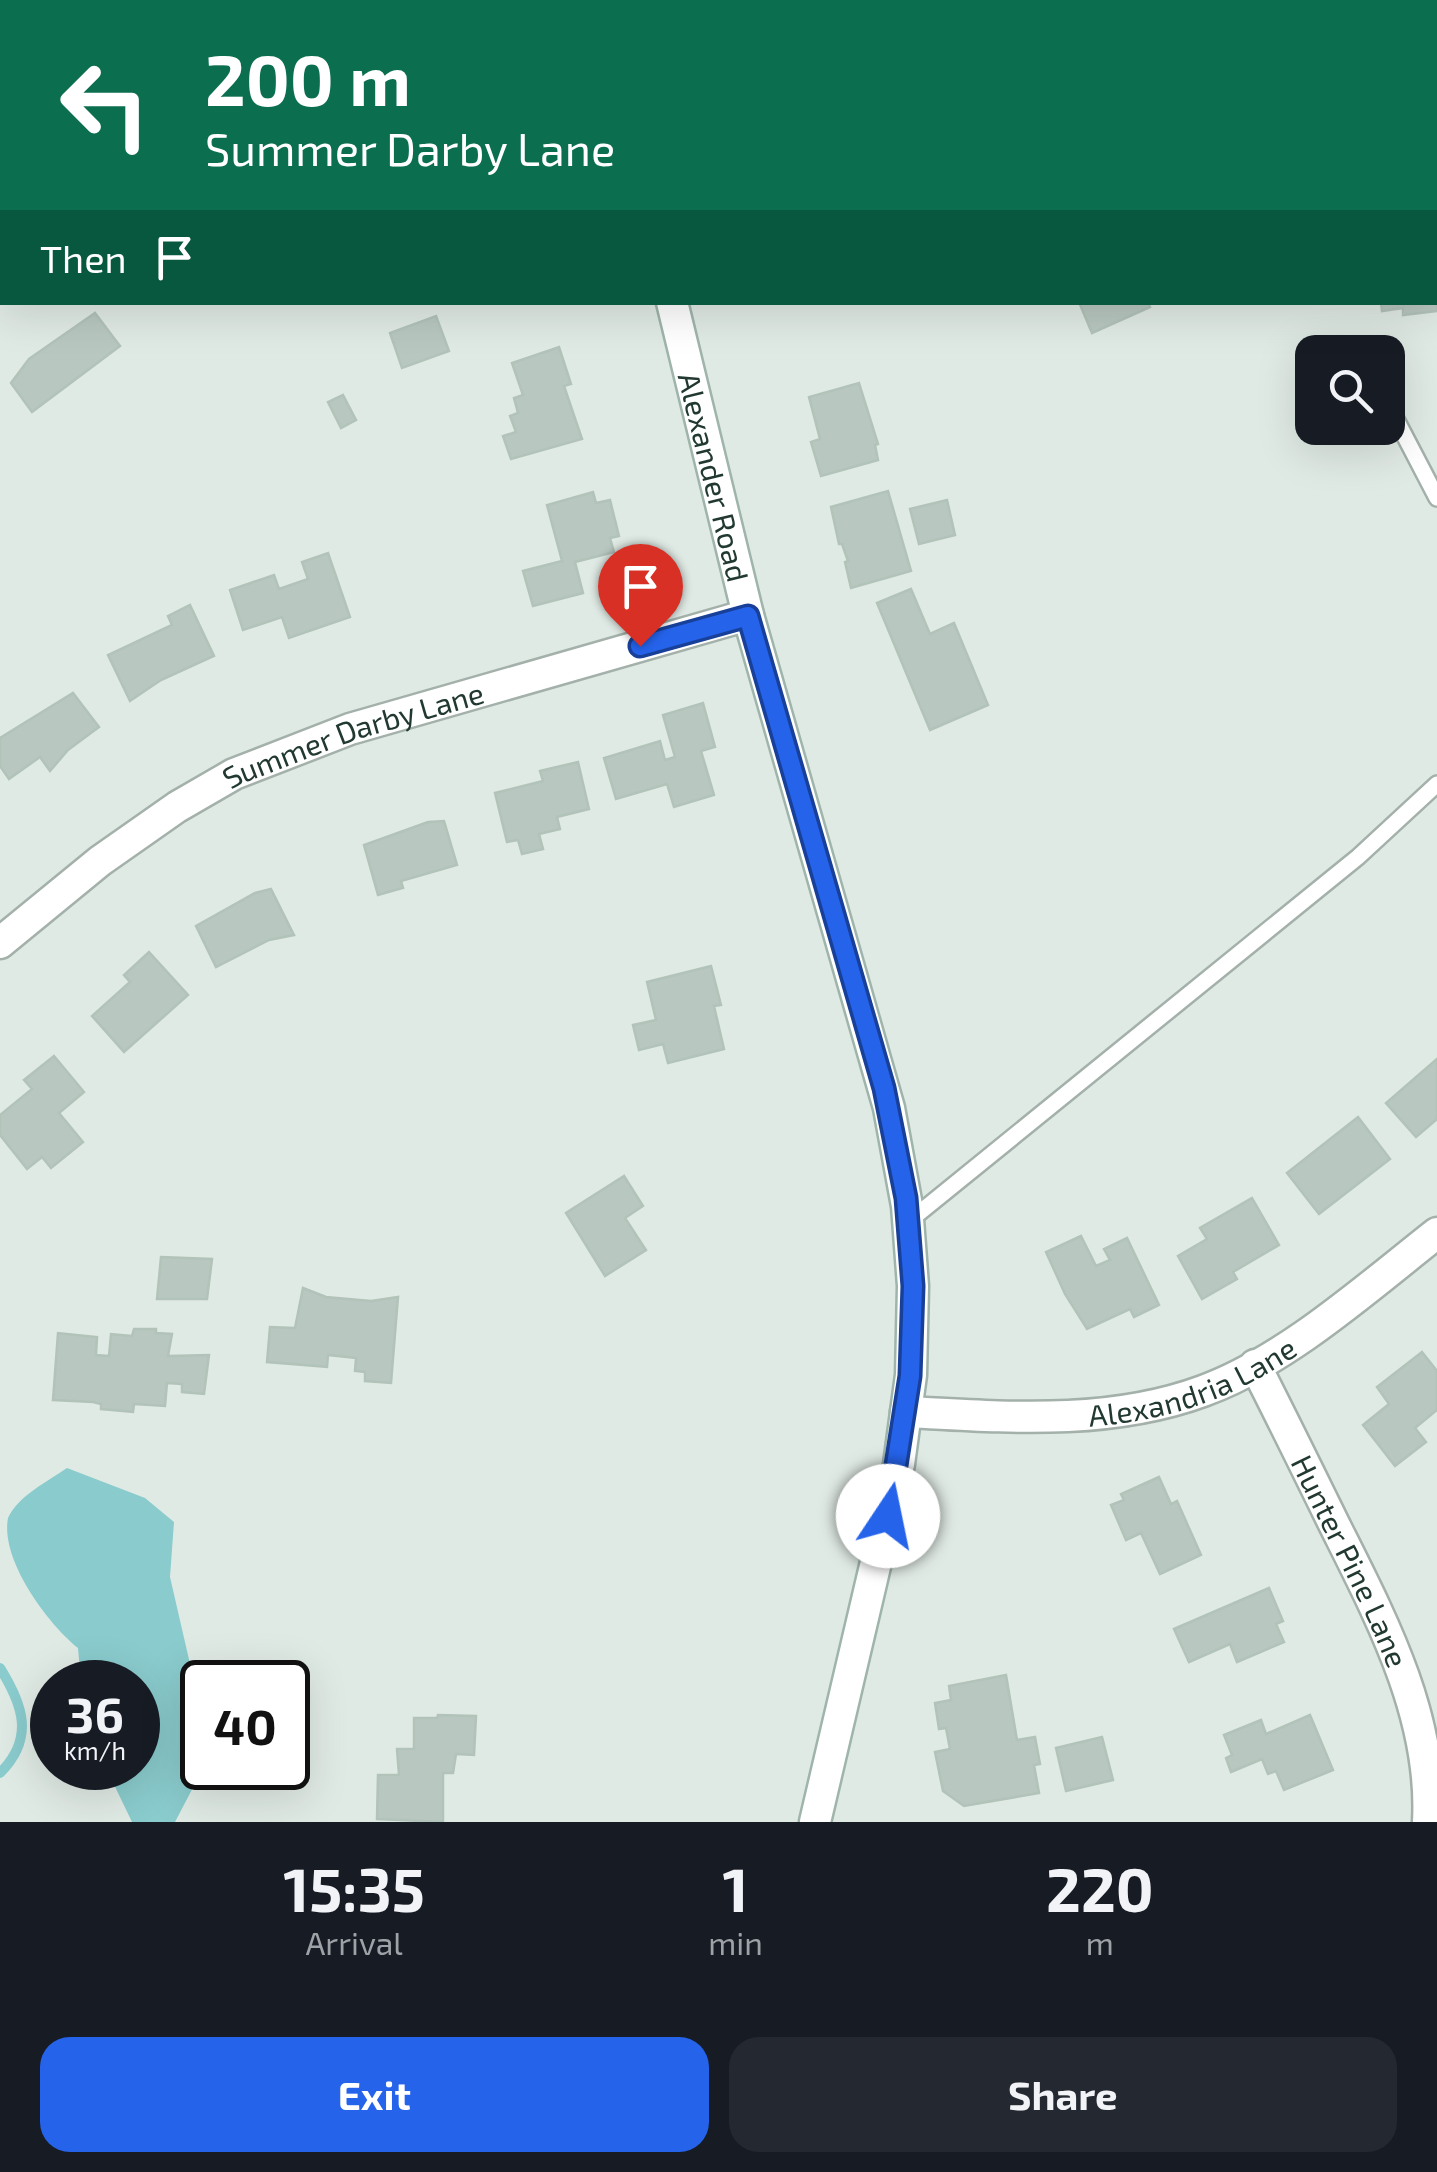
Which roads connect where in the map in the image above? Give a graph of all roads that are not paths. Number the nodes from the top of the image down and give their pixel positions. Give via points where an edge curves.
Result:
1 (673, 305) edge
2 (1405, 437) edge
3 (1437, 498) edge
4 (748, 616) junction
5 (1437, 784) edge
6 (0, 943) edge
7 (908, 1222) junction
8 (1437, 1233) edge
9 (1256, 1364) junction
10 (906, 1412) junction
11 (1430, 1754) edge
12 (815, 1822) edge
13 (1428, 1822) edge

1 - 4 street, Alexander Road
2 - 3 lane
4 - 6 street, Summer Darby Lane via 350,729 234,774 100,861
4 - 7 street, Alexander Road via 889,1108
5 - 7 lane via 1358,857
7 - 10 street, Alexander Road via 913,1286
8 - 9 street, Alexandria Lane via 1319,1325
9 - 10 street, Alexandria Lane via 1207,1390 1114,1413
9 - 11 street, Hunter Pine Lane via 1364,1582
10 - 12 street, Alexander Road
11 - 13 street, Hunter Pine Lane

